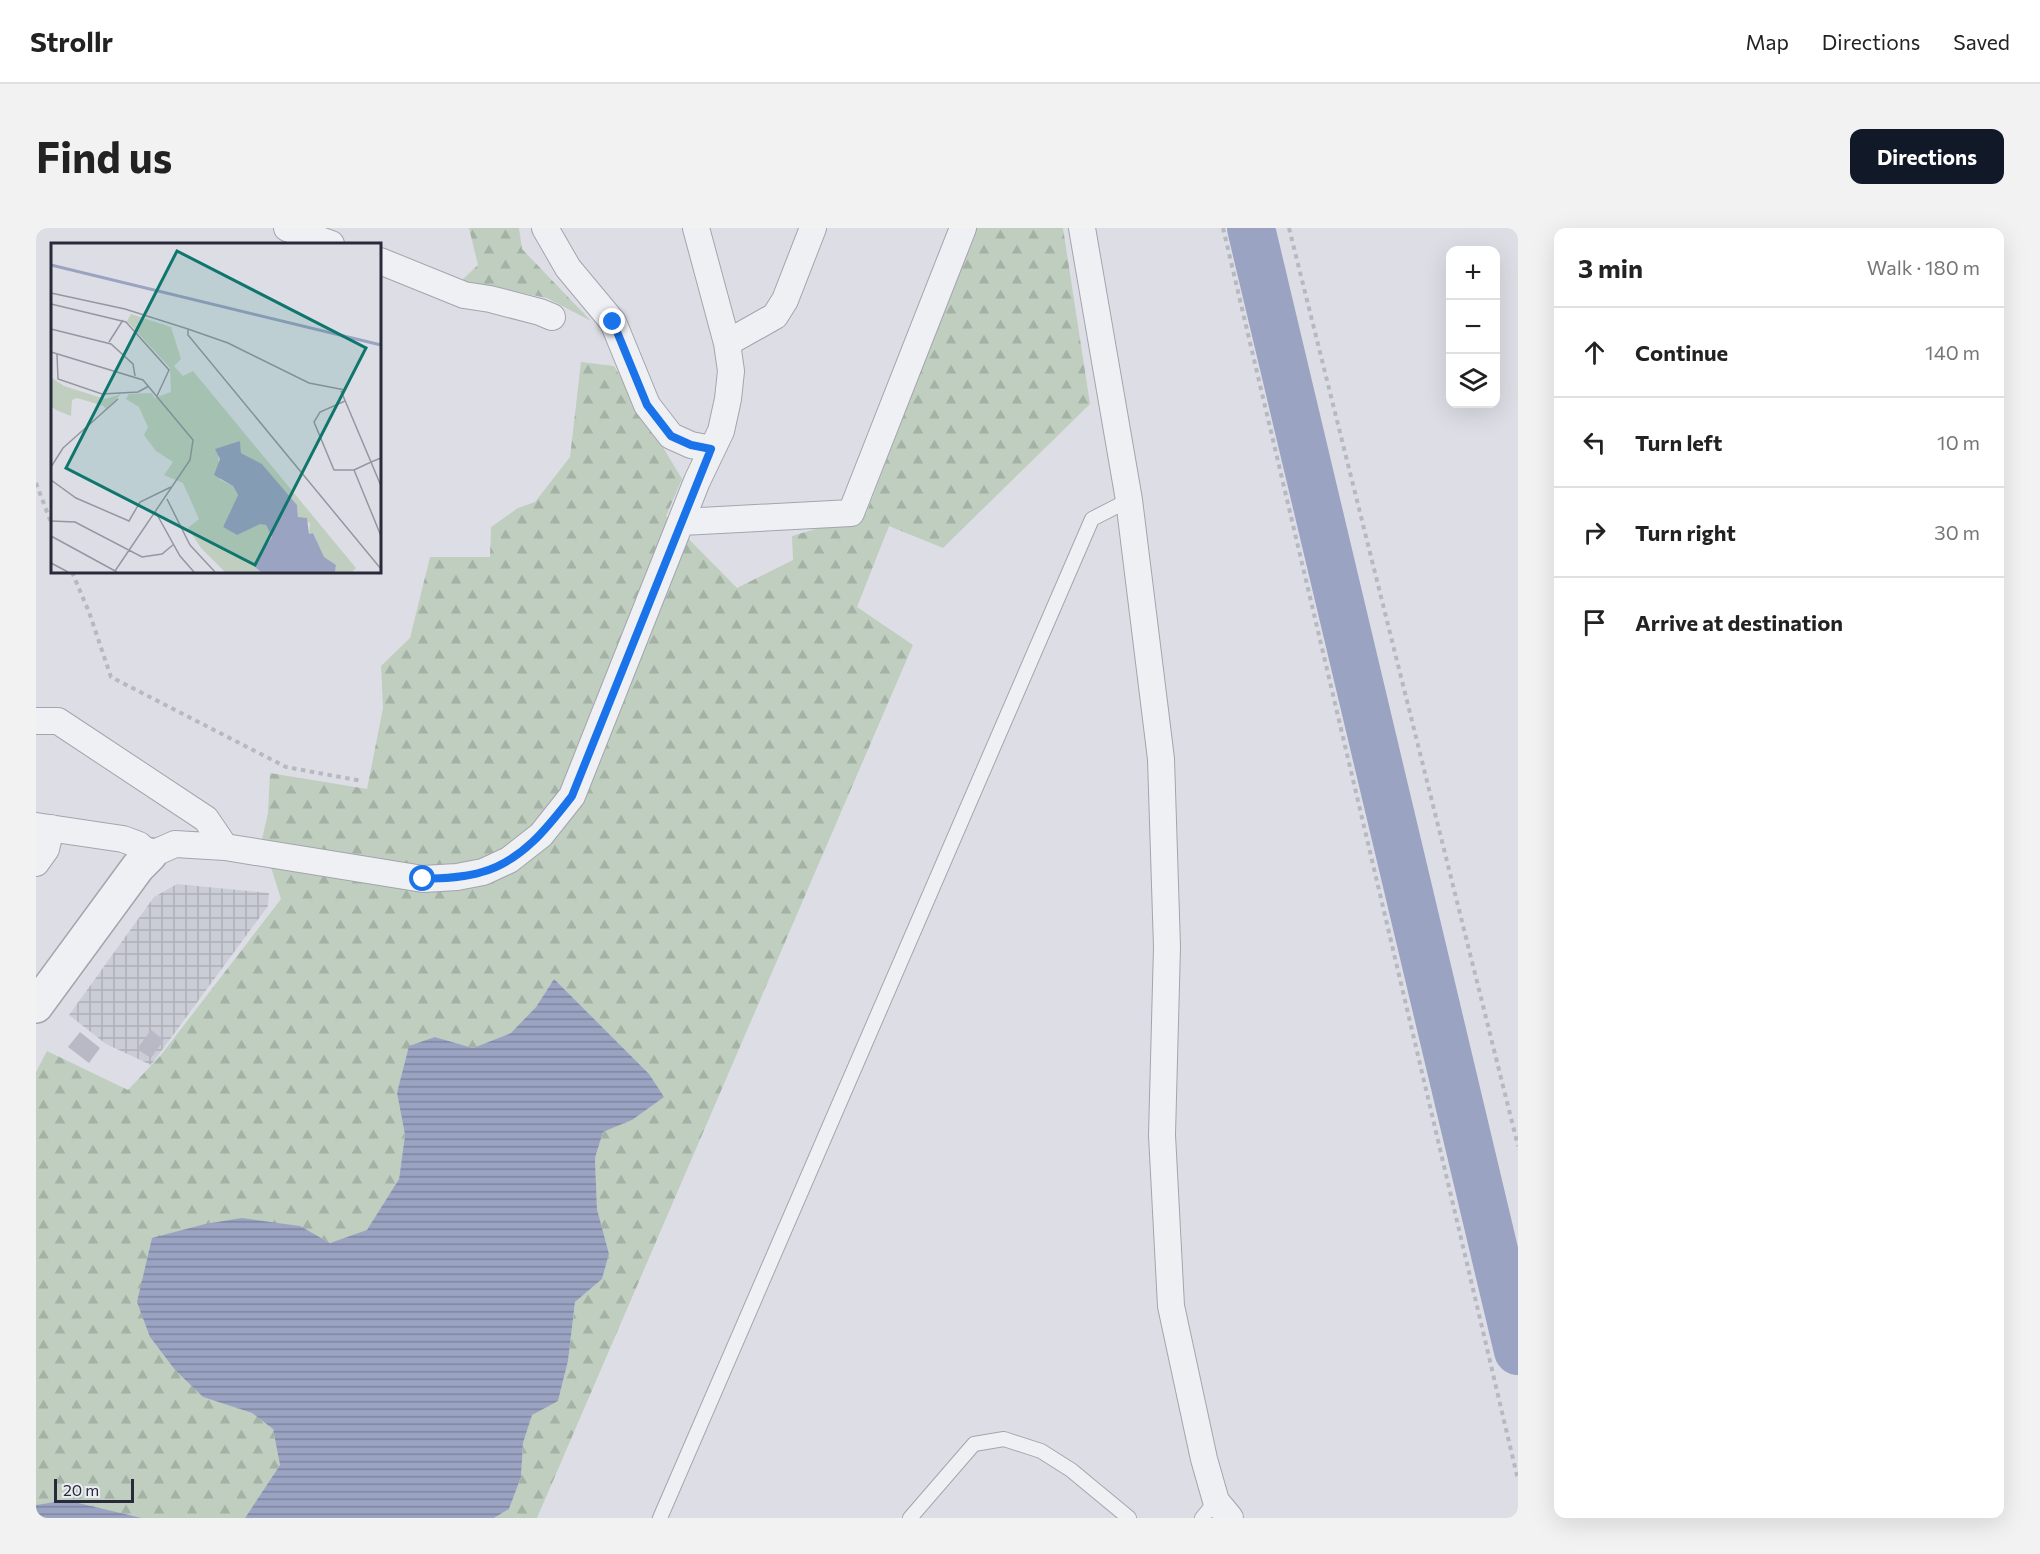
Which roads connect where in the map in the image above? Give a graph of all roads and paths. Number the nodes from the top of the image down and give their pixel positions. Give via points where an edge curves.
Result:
1 (287, 228) edge
2 (545, 228) edge
3 (696, 228) edge
4 (813, 228) edge
5 (963, 228) edge
6 (1082, 228) edge
7 (1223, 228) edge
8 (1289, 228) edge
9 (328, 243) edge
10 (381, 261) edge
11 (552, 317) dead end
12 (727, 343) junction
13 (711, 449) junction
14 (36, 483) edge
15 (1129, 500) junction
16 (51, 522) edge
17 (682, 522) junction
18 (72, 573) edge
19 (36, 721) edge
20 (362, 781) dead end
21 (44, 827) edge
22 (225, 847) junction
23 (150, 855) junction
24 (36, 863) edge
25 (36, 1006) edge
26 (1516, 1130) edge
27 (1518, 1146) edge
28 (1518, 1480) edge
29 (1216, 1512) edge
30 (660, 1518) edge
31 (910, 1518) edge
32 (1129, 1518) edge

1 - 9 street
2 - 13 street via 568,268 613,322 653,413 671,436
3 - 12 street
4 - 12 street via 775,316
5 - 17 street via 851,513
6 - 15 street
7 - 28 path
8 - 26 path
10 - 11 street via 464,295
12 - 13 street via 728,399 721,431
13 - 17 street
14 - 16 path
15 - 29 street via 1161,759 1167,947 1162,1135 1171,1306
15 - 30 lane via 1092,519
17 - 22 street via 572,796 541,835 509,860 483,872 423,879
18 - 20 path via 111,677 286,766
19 - 22 street via 58,722 206,819
21 - 23 street via 123,839 139,844
21 - 24 street via 46,849
22 - 23 street via 175,844
23 - 25 street
26 - 27 path
31 - 32 lane via 974,1444 1004,1439 1041,1451 1071,1470

